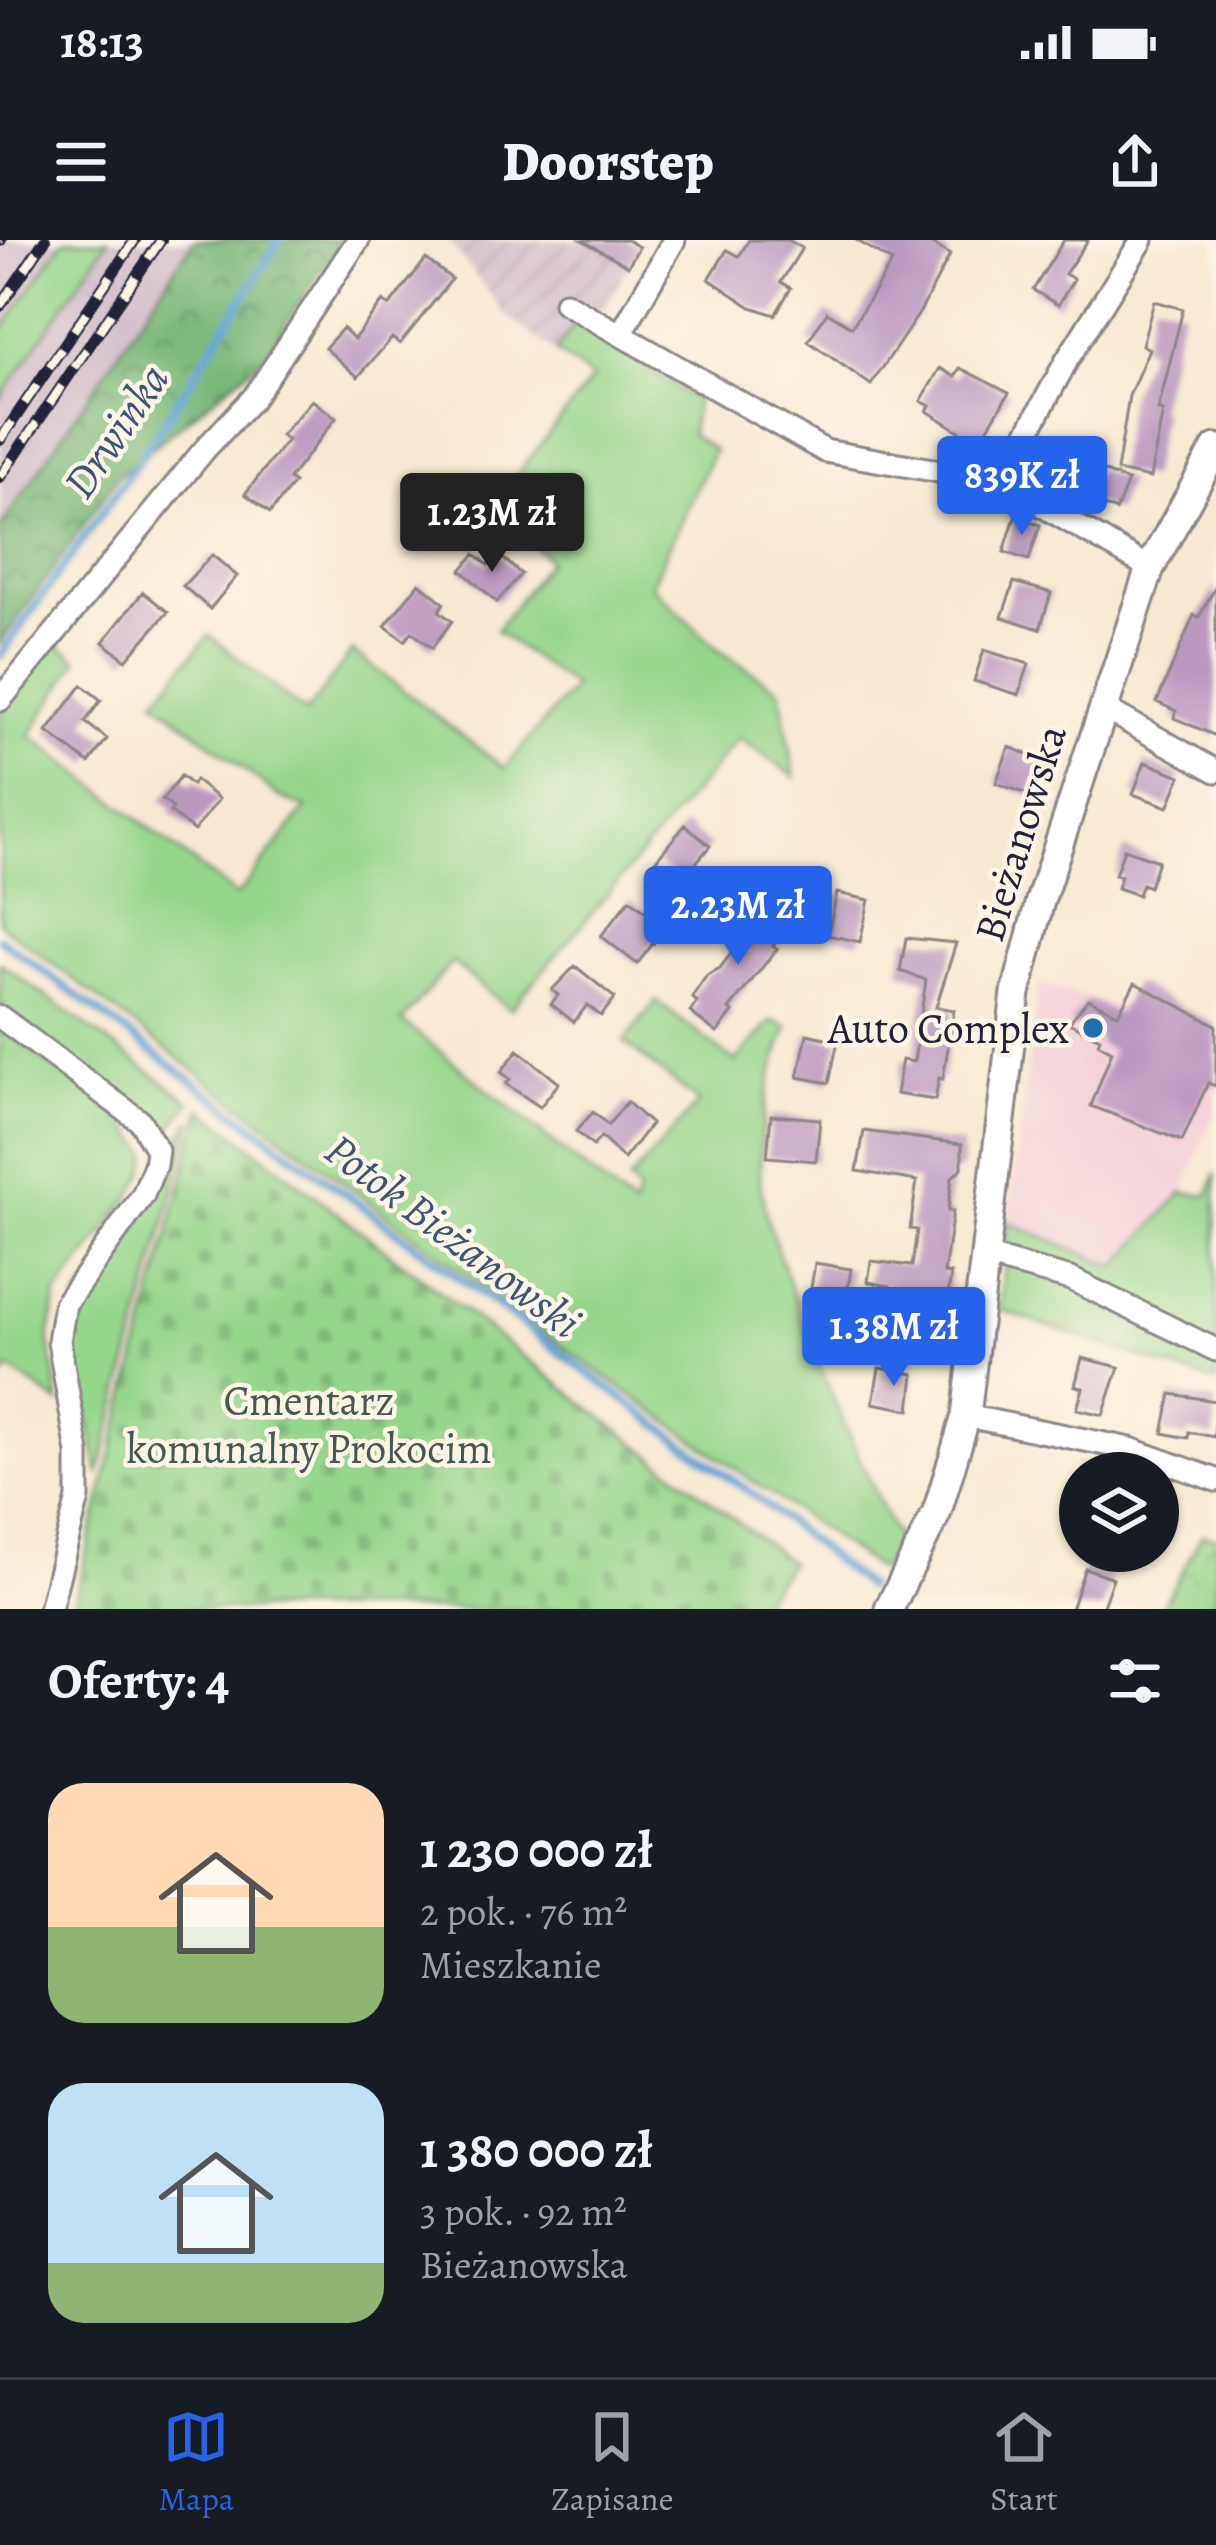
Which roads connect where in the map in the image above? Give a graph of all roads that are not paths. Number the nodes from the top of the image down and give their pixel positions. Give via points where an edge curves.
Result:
1 (358, 240) edge
2 (674, 240) edge
3 (1142, 240) edge
4 (565, 304) dead end
5 (621, 334) junction
6 (1216, 448) edge
7 (1001, 482) junction
8 (1150, 568) junction
9 (0, 700) edge
10 (1101, 711) junction
11 (1216, 771) edge
12 (0, 1018) edge
13 (985, 1256) junction
14 (1216, 1350) edge
15 (966, 1416) junction
16 (1216, 1480) edge
17 (50, 1609) edge
18 (889, 1609) edge

1 - 9 street via 254,397
2 - 5 street
3 - 7 street
4 - 5 street
5 - 7 street via 825,452
6 - 8 street, Bieżanowska
7 - 8 street
8 - 10 street, Bieżanowska
10 - 11 street
10 - 13 street, Bieżanowska via 1016,993
12 - 17 street via 140,1121 157,1150 143,1195 65,1304 59,1341 78,1498
13 - 14 street via 1071,1279
13 - 15 street, Bieżanowska
15 - 16 street via 1130,1449
15 - 18 street, Bieżanowska via 932,1524

